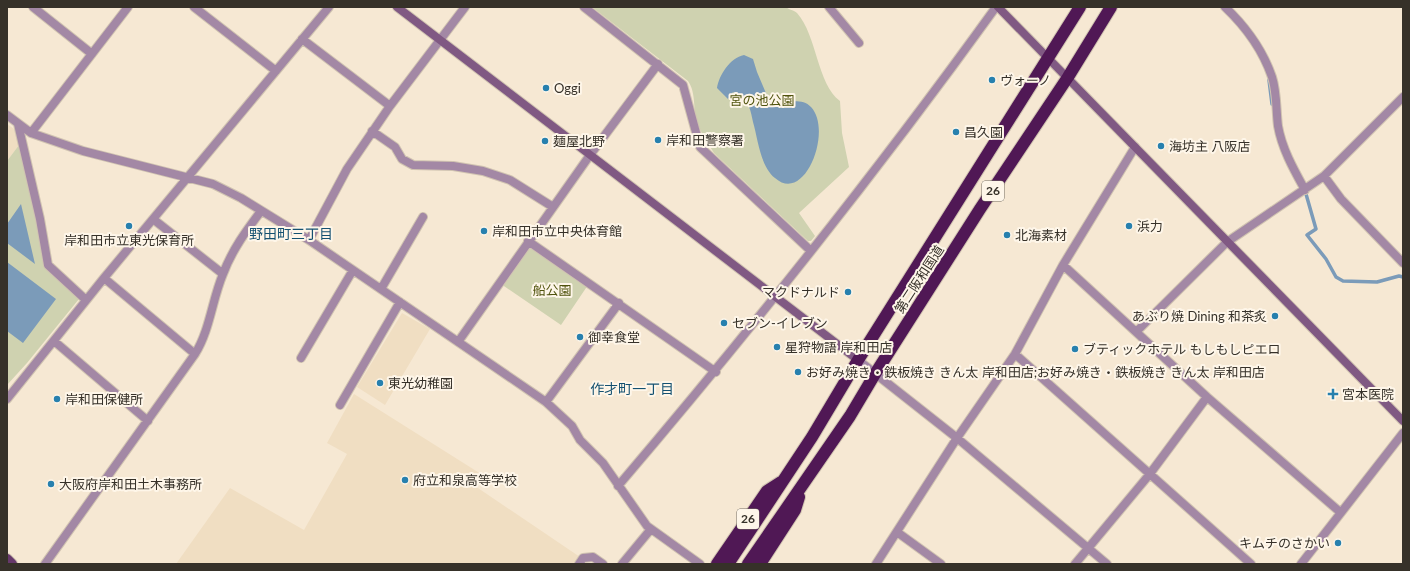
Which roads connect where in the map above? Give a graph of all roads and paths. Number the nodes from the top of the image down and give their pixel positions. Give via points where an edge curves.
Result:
1 (33, 7) edge
2 (128, 7) edge
3 (194, 7) edge
4 (329, 7) edge
5 (397, 7) edge
6 (466, 7) edge
7 (584, 7) edge
8 (829, 7) edge
9 (997, 7) edge
10 (1080, 7) edge
11 (1111, 7) edge
12 (1226, 7) edge
13 (302, 39) junction
14 (441, 40) junction
15 (860, 44) dead end
16 (92, 54) junction
17 (1048, 56) junction
18 (658, 64) junction
19 (276, 71) junction
20 (1068, 77) junction
21 (1403, 97) edge
22 (390, 106) junction
23 (7, 115) edge
24 (18, 124) junction
25 (372, 131) junction
26 (31, 133) junction
27 (1135, 147) junction
28 (590, 155) junction
29 (1324, 176) junction
30 (188, 177) junction
31 (1305, 190) junction
32 (553, 207) junction
33 (261, 211) junction
34 (423, 217) dead end
35 (153, 219) junction
36 (309, 240) junction
37 (528, 241) junction
38 (1227, 242) junction
39 (811, 251) junction
40 (1403, 264) edge
41 (1064, 265) junction
42 (352, 270) junction
43 (223, 274) junction
44 (104, 278) junction
45 (381, 289) junction
46 (775, 296) junction
47 (86, 300) junction
48 (400, 302) junction
49 (619, 303) junction
50 (1136, 332) junction
51 (54, 341) junction
52 (458, 342) junction
53 (195, 354) junction
54 (1015, 354) junction
55 (301, 358) dead end
56 (858, 360) junction
57 (716, 372) junction
58 (875, 374) junction
59 (1207, 397) junction
60 (7, 399) edge
61 (546, 402) junction
62 (340, 405) dead end
63 (1403, 420) edge
64 (148, 421) junction
65 (1403, 433) edge
66 (957, 438) junction
67 (1149, 475) junction
68 (784, 480) junction
69 (804, 483) junction
70 (618, 486) junction
71 (1340, 512) junction
72 (651, 529) junction
73 (897, 532) junction
74 (1087, 548) junction
75 (7, 559) edge
76 (12, 564) edge
77 (45, 564) edge
78 (579, 564) edge
79 (603, 564) edge
80 (615, 564) edge
81 (621, 564) edge
82 (700, 564) edge
83 (717, 564) edge
84 (728, 564) edge
85 (748, 564) edge
86 (760, 564) edge
87 (876, 564) edge
88 (941, 564) edge
89 (1075, 564) edge
90 (1107, 564) edge
91 (1251, 564) edge
92 (1300, 564) edge

1 - 16 street
2 - 16 street
3 - 19 street
4 - 13 street
5 - 14 street
6 - 14 street
7 - 18 street
8 - 15 street
9 - 17 street
9 - 39 street
10 - 17 highway, 第二阪和国道 / 26
11 - 20 highway, 第二阪和国道 / 26
12 - 31 street via 1255,42 1273,78 1278,127 1283,144
13 - 19 street
13 - 22 street
14 - 22 street
14 - 28 street
16 - 26 street
17 - 20 street
17 - 56 highway, 第二阪和国道 / 26
18 - 28 street
18 - 39 street via 683,85 700,147
19 - 30 street
20 - 27 street
20 - 58 highway, 第二阪和国道 / 26
21 - 29 street
22 - 25 street
23 - 24 street
24 - 26 street
24 - 47 street via 48,265
25 - 32 street via 395,147 402,159 413,165 453,166 483,171 510,180
25 - 36 street via 346,169
26 - 30 street via 83,151
27 - 38 street
27 - 41 street
28 - 32 street
28 - 46 street
29 - 31 street
29 - 40 street via 1341,199
30 - 33 street via 213,184
30 - 35 street
31 - 38 street
32 - 37 street
33 - 36 street
33 - 43 street via 238,241
34 - 45 street
35 - 43 street
35 - 44 street
36 - 42 street
37 - 49 street
37 - 52 street
38 - 50 street
38 - 63 street
39 - 46 street
41 - 50 street
41 - 54 street
42 - 45 street
42 - 55 street
43 - 53 street via 202,343
44 - 47 street
44 - 53 street
45 - 48 street
46 - 56 street
46 - 57 street
47 - 51 street
48 - 52 street
48 - 62 street
49 - 57 street
49 - 61 street
50 - 59 street
51 - 60 street
51 - 64 street
52 - 61 street
53 - 64 street
54 - 66 street
54 - 67 street
56 - 58 street
56 - 68 highway, 第二阪和国道 / 26
57 - 70 street
58 - 66 street
58 - 69 highway, 第二阪和国道 / 26
59 - 67 street
59 - 71 street
61 - 70 street via 572,426 580,440 604,463
64 - 77 street
65 - 71 street
66 - 73 street
66 - 74 street
67 - 74 street
67 - 91 street
68 - 83 highway, 26 via 767,491
68 - 84 highway, 第二阪和国道 / 26
69 - 85 highway, 第二阪和国道 / 26
69 - 86 highway, 26 via 795,510
70 - 72 street
71 - 92 street
72 - 81 street
72 - 82 street
73 - 87 street
73 - 88 street
74 - 89 street
74 - 90 street
75 - 76 main road
78 - 79 street via 582,558 593,557
80 - 81 street

